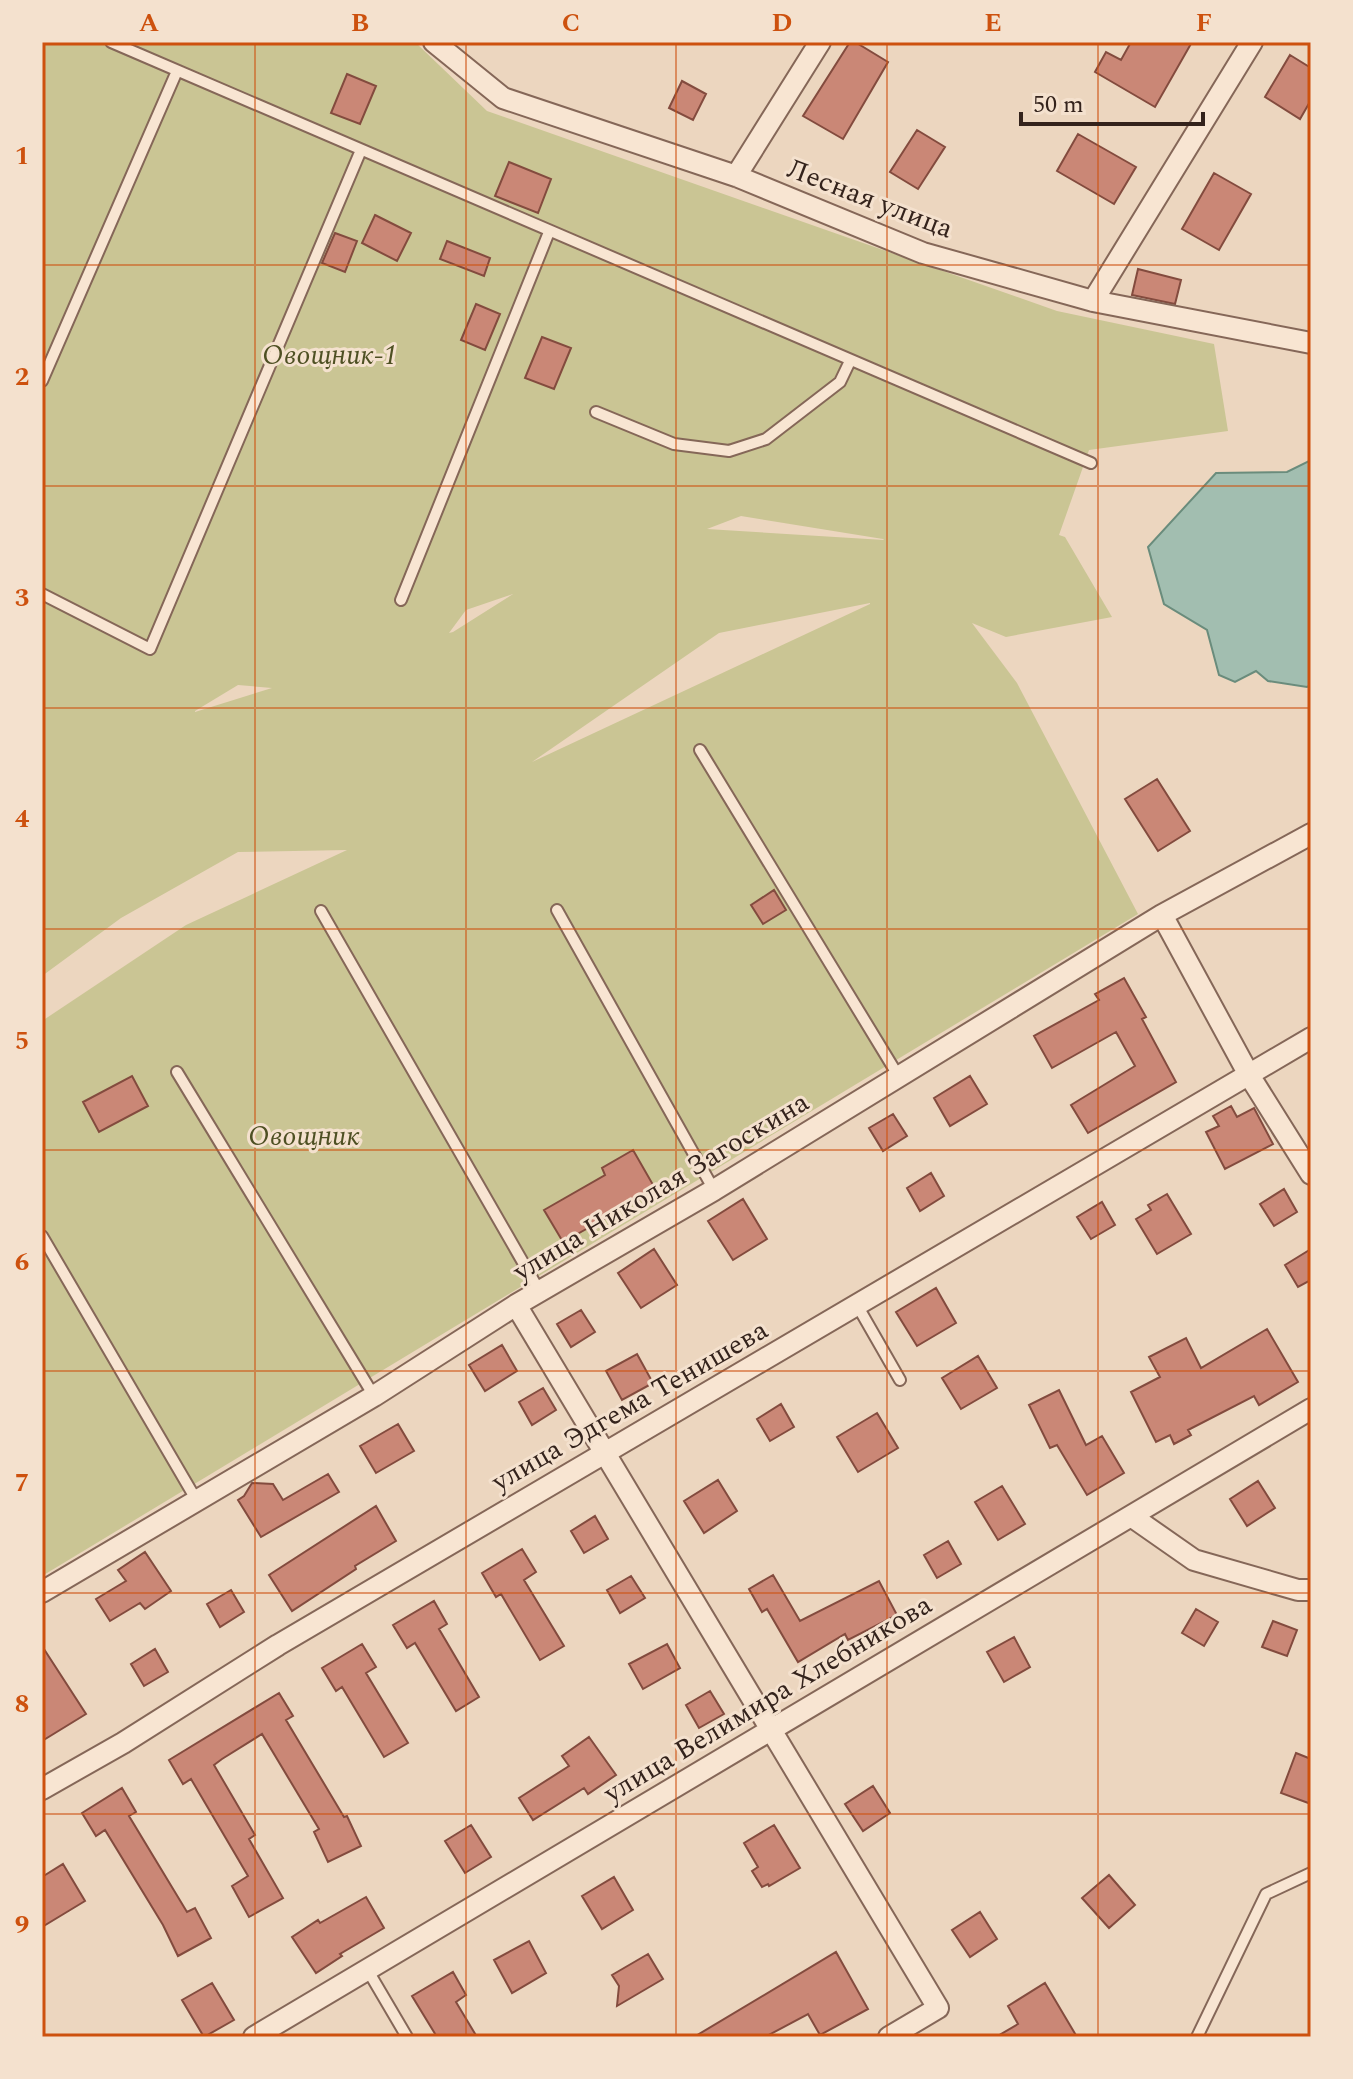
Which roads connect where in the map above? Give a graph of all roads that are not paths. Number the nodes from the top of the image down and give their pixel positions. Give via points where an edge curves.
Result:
1 (111, 42) edge
2 (434, 42) edge
3 (820, 42) edge
4 (1252, 42) edge
5 (177, 71) junction
6 (361, 150) junction
7 (736, 176) junction
8 (549, 232) junction
9 (1093, 301) junction
10 (1311, 343) edge
11 (850, 361) junction
12 (42, 381) edge
13 (596, 412) dead end
14 (1091, 463) dead end
15 (42, 594) edge
16 (401, 600) dead end
17 (700, 750) dead end
18 (1311, 834) edge
19 (557, 910) dead end
20 (321, 911) dead end
21 (1162, 915) junction
22 (1311, 1038) edge
23 (177, 1072) dead end
24 (1249, 1075) junction
25 (899, 1077) junction
26 (1311, 1174) edge
27 (714, 1190) junction
28 (42, 1236) edge
29 (540, 1292) junction
30 (516, 1305) junction
31 (857, 1305) junction
32 (900, 1380) dead end
33 (374, 1396) junction
34 (1311, 1409) edge
35 (605, 1453) junction
36 (197, 1501) junction
37 (1131, 1516) junction
38 (1311, 1590) edge
39 (42, 1592) edge
40 (770, 1730) junction
41 (42, 1789) edge
42 (1311, 1873) edge
43 (367, 1969) junction
44 (254, 2037) edge
45 (407, 2037) edge
46 (889, 2037) edge
47 (1197, 2037) edge

1 - 5 lane
2 - 7 street, Лесная улица via 503,98
3 - 7 street
4 - 9 street
5 - 6 lane
5 - 12 lane
6 - 8 lane
6 - 15 lane via 150,649
7 - 9 street, Лесная улица via 923,253
8 - 11 lane
8 - 16 lane
9 - 10 street, Лесная улица
11 - 13 lane via 840,382 766,439 729,451 674,444
11 - 14 lane
17 - 25 lane
18 - 21 street, улица Николая Загоскина
19 - 27 lane
20 - 29 lane
21 - 24 street
21 - 25 street, улица Николая Загоскина
22 - 24 street, улица Эдгема Тенишева
23 - 33 lane
24 - 26 street
24 - 31 street, улица Эдгема Тенишева
25 - 27 street, улица Николая Загоскина
27 - 29 street, улица Николая Загоскина
28 - 36 lane
29 - 30 street, улица Николая Загоскина
30 - 33 street, улица Николая Загоскина
30 - 35 street
31 - 32 lane
31 - 35 street, улица Эдгема Тенишева
33 - 36 street, улица Николая Загоскина
34 - 37 street, улица Велимира Хлебникова
35 - 40 street
35 - 41 street, улица Эдгема Тенишева
36 - 39 street, улица Николая Загоскина
37 - 38 street via 1194,1560
37 - 40 street, улица Велимира Хлебникова
40 - 43 street, улица Велимира Хлебникова
40 - 46 street via 938,2008
42 - 47 lane via 1266,1894
43 - 44 street, улица Велимира Хлебникова
43 - 45 lane

